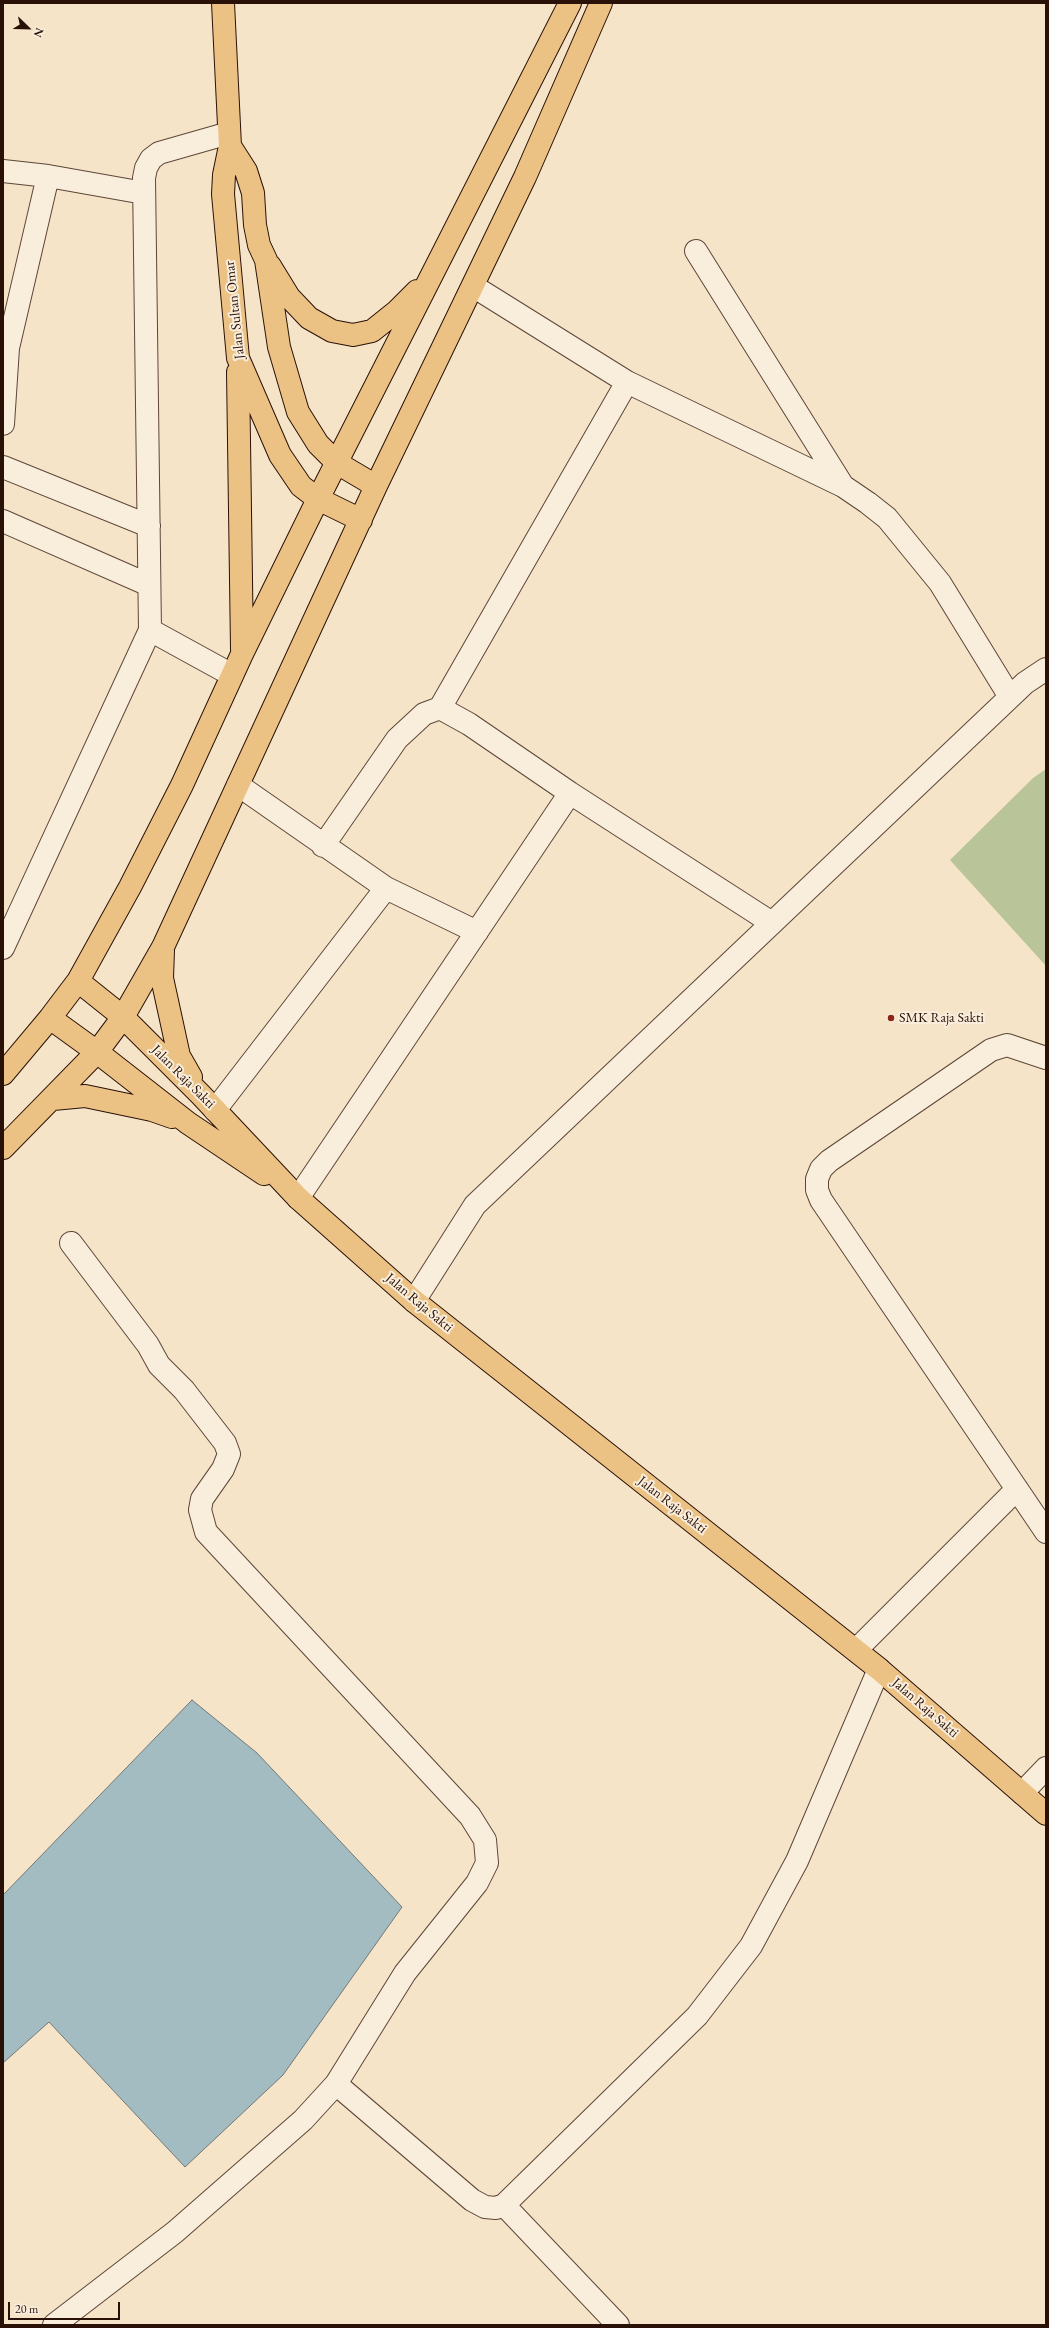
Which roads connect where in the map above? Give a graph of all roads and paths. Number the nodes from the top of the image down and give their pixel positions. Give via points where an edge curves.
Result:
1 (223, 3) edge
2 (570, 3) edge
3 (601, 3) edge
4 (229, 140) junction
5 (3, 171) edge
6 (48, 176) junction
7 (144, 193) junction
8 (696, 251) dead end
9 (266, 260) junction
10 (432, 276) junction
11 (473, 286) junction
12 (238, 358) junction
13 (627, 382) junction
14 (3, 424) edge
15 (337, 463) junction
16 (3, 467) edge
17 (376, 486) junction
18 (843, 486) junction
19 (318, 499) junction
20 (361, 520) junction
21 (3, 521) edge
22 (149, 526) junction
23 (150, 585) junction
24 (150, 630) junction
25 (242, 654) junction
26 (1046, 669) edge
27 (232, 675) junction
28 (1010, 697) junction
29 (440, 708) junction
30 (238, 785) junction
31 (570, 793) junction
32 (323, 846) junction
33 (386, 888) junction
34 (772, 923) junction
35 (477, 932) junction
36 (163, 947) junction
37 (3, 948) edge
38 (78, 981) junction
39 (123, 1016) junction
40 (50, 1018) junction
41 (97, 1052) junction
42 (1046, 1058) edge
43 (3, 1074) edge
44 (53, 1099) junction
45 (208, 1102) junction
46 (188, 1123) junction
47 (3, 1148) edge
48 (298, 1198) junction
49 (71, 1243) dead end
50 (414, 1301) junction
51 (1017, 1489) junction
52 (1046, 1532) edge
53 (856, 1650) junction
54 (879, 1669) junction
55 (1046, 1768) edge
56 (1022, 1793) junction
57 (1046, 1814) edge
58 (336, 2084) junction
59 (504, 2205) junction
60 (54, 2325) edge
61 (618, 2325) edge

1 - 4 main road, Jalan Sultan Omar
2 - 10 main road
3 - 11 main road via 525,178
4 - 7 street via 160,153 146,168
4 - 9 main road, Jalan Sultan Omar via 246,171 253,193 259,244
4 - 12 main road, Jalan Sultan Omar via 223,194
5 - 6 street
6 - 7 street
6 - 14 street via 8,348
7 - 22 street
8 - 18 street
9 - 10 main road via 289,297 309,318 332,332 353,335 372,331 397,311
9 - 15 main road, Jalan Sultan Omar via 278,347 298,412 318,444
10 - 15 main road
11 - 13 street
11 - 17 main road
12 - 19 main road, Jalan Sultan Omar via 280,455 301,486
12 - 25 main road
13 - 18 street
13 - 29 street
15 - 17 main road, Jalan Sultan Omar
15 - 19 main road
16 - 22 street
17 - 20 main road
18 - 28 street via 887,518 940,583
19 - 20 main road, Jalan Sultan Omar
19 - 25 main road
20 - 30 main road
21 - 23 street
22 - 23 street
23 - 24 street
24 - 27 street
24 - 37 street
25 - 27 main road
26 - 28 street
27 - 38 main road via 182,785
28 - 34 street
29 - 31 street via 469,724
29 - 32 street via 424,714 397,739
30 - 32 street
30 - 36 main road
31 - 34 street
31 - 35 street
32 - 33 street
33 - 35 street
33 - 45 street
34 - 50 street via 475,1205
35 - 48 street
36 - 39 main road
36 - 45 main road via 162,978 179,1056
38 - 39 main road, Jalan Raja Sakti
38 - 40 main road
39 - 41 main road
39 - 45 main road, Jalan Raja Sakti
40 - 41 main road, Jalan Raja Sakti
40 - 43 main road
41 - 44 main road
41 - 46 main road, Jalan Raja Sakti
42 - 51 street via 1008,1045 990,1050 829,1161 821,1169 817,1179 817,1190 821,1200
44 - 46 main road via 85,1096 152,1110
44 - 47 main road
45 - 48 main road, Jalan Raja Sakti
46 - 48 main road, Jalan Raja Sakti
48 - 50 main road, Jalan Raja Sakti
49 - 58 street via 148,1345 159,1365 184,1390 225,1443 229,1454 225,1464 202,1499 200,1510 206,1532 470,1816 485,1840 487,1863 477,1883 405,1973
50 - 53 main road, Jalan Raja Sakti
51 - 52 street
51 - 53 street
53 - 54 main road, Jalan Raja Sakti
54 - 56 main road, Jalan Raja Sakti
54 - 59 street via 797,1861 751,1946 697,2016
55 - 56 street
56 - 57 main road, Jalan Raja Sakti
58 - 59 street via 472,2200 485,2207 496,2208
58 - 60 street via 303,2120 175,2232
59 - 61 street

